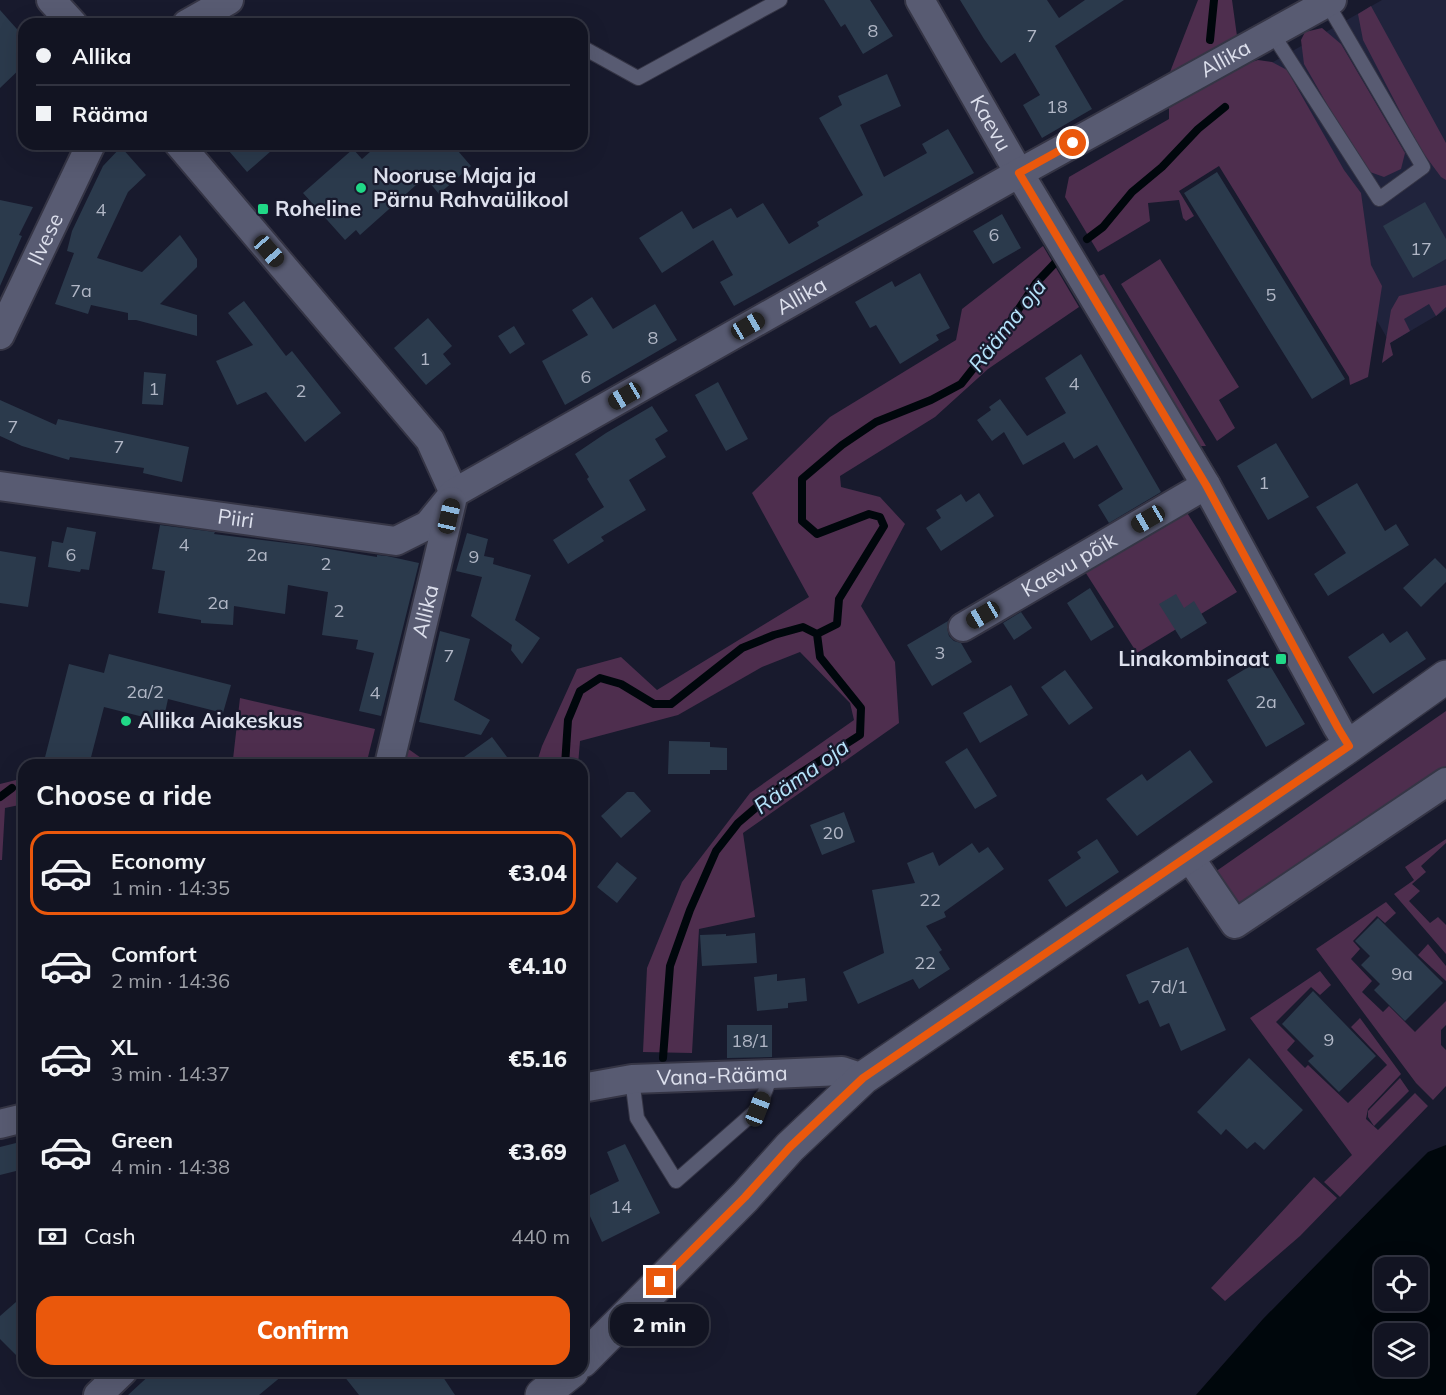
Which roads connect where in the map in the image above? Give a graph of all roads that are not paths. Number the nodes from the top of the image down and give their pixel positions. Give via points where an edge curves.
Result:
1 (51, 0) edge
2 (229, 0) edge
3 (780, 0) edge
4 (920, 0) edge
5 (1329, 1) edge
6 (68, 18) edge
7 (198, 18) edge
8 (1272, 33) junction
9 (588, 50) edge
10 (88, 150) edge
11 (184, 150) edge
12 (1019, 173) junction
13 (0, 335) edge
14 (1206, 485) junction
15 (0, 486) edge
16 (454, 493) junction
17 (963, 627) dead end
18 (1446, 677) edge
19 (1349, 746) junction
20 (389, 759) edge
21 (1446, 782) edge
22 (1188, 855) junction
23 (772, 1074) junction
24 (863, 1078) junction
25 (632, 1079) junction
26 (588, 1087) edge
27 (18, 1120) edge
28 (0, 1124) edge
29 (588, 1354) edge
30 (117, 1377) edge
31 (564, 1377) edge
32 (98, 1395) edge
33 (542, 1395) edge

1 - 6 street
2 - 7 street
3 - 9 lane via 638,78
4 - 12 street, Kaevu
5 - 8 street, Allika
5 - 8 lane via 1423,167 1378,199
8 - 12 street, Allika
10 - 13 street, Ilvese
11 - 16 street via 430,440
12 - 14 street, Kaevu
12 - 16 street, Allika
14 - 17 street, Kaevu põik
14 - 19 street, Kaevu
15 - 16 street, Piiri via 396,541 428,525
16 - 20 street, Allika
18 - 19 main road
19 - 22 main road
21 - 22 street via 1236,924
22 - 24 main road
23 - 24 street, Vana-Rääma via 842,1071
23 - 25 street, Vana-Rääma
23 - 25 lane via 758,1109 676,1181 637,1119
24 - 29 main road via 790,1147
25 - 26 street, Vana-Rääma
27 - 28 street
30 - 32 street
31 - 33 main road

